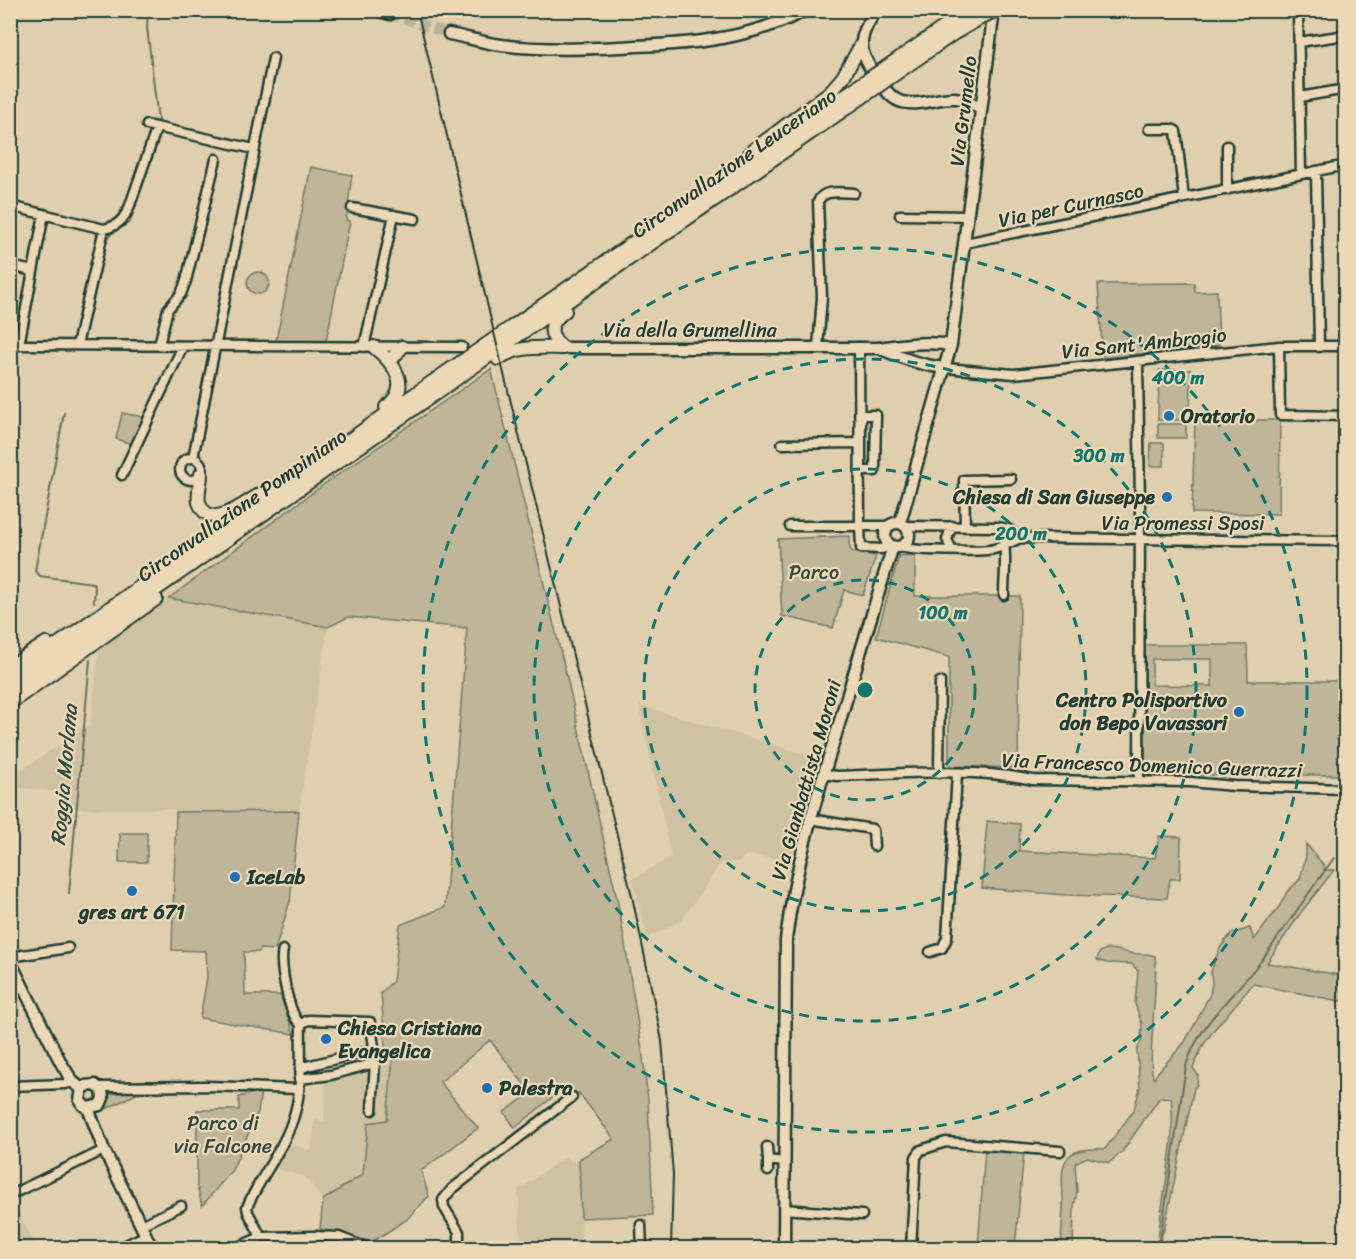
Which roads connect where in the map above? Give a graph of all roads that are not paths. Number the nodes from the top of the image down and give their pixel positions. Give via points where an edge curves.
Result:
1 (378, 10) edge
2 (806, 10) edge
3 (863, 10) edge
4 (877, 10) edge
5 (969, 10) edge
6 (995, 10) edge
7 (1298, 10) edge
8 (390, 15) dead end
9 (866, 28) junction
10 (449, 34) tunnel mouth
11 (1346, 35) edge
12 (1299, 42) junction
13 (861, 45) junction
14 (273, 58) dead end
15 (885, 74) junction
16 (871, 85) junction
17 (1346, 89) edge
18 (1300, 97) junction
19 (981, 110) junction
20 (147, 125) dead end
21 (157, 127) junction
22 (1149, 129) dead end
23 (1227, 146) dead end
24 (254, 148) junction
25 (216, 159) dead end
26 (1346, 165) edge
27 (1317, 171) junction
28 (736, 172) junction
29 (1300, 174) junction
30 (1227, 190) junction
31 (854, 193) dead end
32 (1184, 198) junction
33 (10, 206) edge
34 (352, 208) dead end
35 (44, 214) junction
36 (900, 214) dead end
37 (394, 215) junction
38 (968, 216) junction
39 (416, 219) dead end
40 (104, 229) junction
41 (965, 243) junction
42 (10, 266) edge
43 (33, 271) junction
44 (595, 284) junction
45 (15, 345) edge
46 (77, 345) junction
47 (159, 345) junction
48 (495, 345) junction
49 (951, 345) junction
50 (183, 346) junction
51 (214, 346) junction
52 (369, 346) junction
53 (1279, 346) junction
54 (1346, 346) edge
55 (402, 347) junction
56 (462, 347) dead end
57 (859, 347) junction
58 (1319, 347) junction
59 (563, 348) junction
60 (818, 348) junction
61 (879, 348) junction
62 (390, 361) junction
63 (1138, 361) junction
64 (946, 368) junction
65 (404, 416) junction
66 (1346, 416) edge
67 (859, 443) junction
68 (782, 444) dead end
69 (193, 458) junction
70 (875, 471) joint
71 (304, 473) junction
72 (201, 474) junction
73 (122, 475) dead end
74 (1011, 479) dead end
75 (900, 524) junction
76 (790, 526) dead end
77 (860, 526) junction
78 (952, 526) junction
79 (965, 527) junction
80 (998, 527) junction
81 (1020, 538) junction
82 (1140, 539) junction
83 (1346, 541) edge
84 (201, 545) junction
85 (895, 546) junction
86 (1003, 546) junction
87 (951, 549) junction
88 (184, 571) junction
89 (1004, 595) dead end
90 (10, 667) edge
91 (10, 678) edge
92 (940, 682) dead end
93 (10, 692) edge
94 (10, 703) edge
95 (939, 773) junction
96 (824, 774) junction
97 (957, 774) junction
98 (1139, 782) junction
99 (1346, 789) edge
100 (814, 820) junction
101 (874, 846) dead end
102 (68, 948) dead end
103 (283, 950) dead end
104 (930, 952) dead end
105 (10, 959) edge
106 (301, 1024) junction
107 (299, 1074) junction
108 (78, 1085) junction
109 (10, 1086) edge
110 (99, 1088) junction
111 (298, 1089) junction
112 (572, 1097) dead end
113 (88, 1108) junction
114 (372, 1110) dead end
115 (767, 1147) dead end
116 (104, 1150) junction
117 (1060, 1151) dead end
118 (768, 1160) junction
119 (784, 1162) junction
120 (768, 1170) dead end
121 (11, 1192) edge
122 (181, 1206) dead end
123 (784, 1209) junction
124 (862, 1215) dead end
125 (641, 1226) dead end
126 (144, 1230) junction
127 (261, 1237) junction
128 (120, 1248) edge
129 (152, 1248) edge
130 (236, 1248) edge
131 (368, 1248) edge
132 (459, 1248) edge
133 (642, 1248) edge
134 (784, 1248) edge
135 (911, 1248) edge

1 - 8 main road
2 - 10 main road via 753,30 688,44 549,48 494,44
3 - 9 main road
4 - 9 main road
5 - 15 highway, Circonvallazione Leuceriano via 939,29
6 - 15 highway, Circonvallazione Leuceriano, bridge
6 - 19 main road, Via Grumello
7 - 12 street
9 - 13 main road
11 - 12 street
12 - 18 street
13 - 19 main road via 868,66 897,100 912,103 960,97
13 - 28 highway via 830,92 752,151
14 - 24 street
15 - 16 highway, Circonvallazione Leuceriano, bridge
16 - 28 highway, Circonvallazione Leuceriano
16 - 44 highway, Circonvallazione Leuceriano
17 - 18 street
18 - 29 street
19 - 38 main road, Via Grumello
20 - 21 street
21 - 24 street
21 - 40 street via 123,220
22 - 32 street via 1176,130
23 - 30 street
24 - 51 street
25 - 47 street via 186,281 168,309
26 - 27 street, Via per Curnasco
27 - 29 street, Via per Curnasco
27 - 58 street
28 - 48 highway, Circonvallazione Leuceriano
29 - 30 street, Via per Curnasco
30 - 32 street, Via per Curnasco
31 - 60 street via 827,192 818,202 822,297
32 - 41 street, Via per Curnasco
33 - 35 street
34 - 37 street
35 - 40 street
35 - 43 street
36 - 38 street
37 - 39 street
37 - 52 street
38 - 41 main road, Via Grumello
40 - 46 street
41 - 49 main road, Via Grumello
42 - 43 street
43 - 45 street
44 - 48 highway, Circonvallazione Leuceriano
44 - 59 highway via 589,296 554,322 553,338
45 - 46 street
46 - 47 street
47 - 50 street
48 - 65 highway, Circonvallazione Pompiniano
48 - 71 highway, Circonvallazione Pompiniano
49 - 61 main road, Via della Grumellina via 902,344
49 - 64 main road, Via Grumello
50 - 51 street
50 - 73 street
51 - 52 street
51 - 69 street
52 - 55 street
52 - 62 highway
53 - 58 street, Via Sant'Ambrogio
53 - 63 street, Via Sant'Ambrogio
53 - 66 street via 1280,415
54 - 58 street, Via Sant'Ambrogio
55 - 56 street
55 - 62 highway
57 - 60 main road, Via della Grumellina
57 - 61 main road, Via della Grumellina
57 - 67 street
59 - 60 main road, Via della Grumellina
59 - 65 highway via 507,352 428,408
61 - 64 main road, Via della Grumellina
62 - 71 highway via 399,379 395,398 335,442
63 - 64 street, Via Sant'Ambrogio via 1014,374
63 - 82 street
64 - 75 main road, Via Gianbattista Moroni
65 - 88 highway, Circonvallazione Pompiniano
67 - 68 street
67 - 77 street
69 - 72 street via 201,465
69 - 72 street via 182,462 181,473 192,480
70 - 70 street via 861,471 861,415 876,415
71 - 72 highway via 221,517 205,511 199,502
71 - 84 highway, Circonvallazione Pompiniano
74 - 79 street via 964,480
75 - 77 street, Via Promessi Sposi
75 - 78 street, Via Promessi Sposi
75 - 85 main road, Via Gianbattista Moroni via 909,535 905,544
75 - 85 main road, Via Gianbattista Moroni via 888,527 885,534 886,540
76 - 77 street, Via Promessi Sposi
77 - 85 street, Via Promessi Sposi via 861,548
78 - 79 street, Via Promessi Sposi
78 - 87 street via 947,539
79 - 80 street, Via Promessi Sposi
80 - 81 street, Via Promessi Sposi
80 - 86 street
81 - 82 street, Via Promessi Sposi
81 - 86 street, Via Promessi Sposi
82 - 83 street, Via Promessi Sposi
82 - 98 street
84 - 90 highway via 165,561
84 - 91 highway, Circonvallazione Pompiniano
85 - 87 street, Via Promessi Sposi
85 - 96 main road, Via Gianbattista Moroni
86 - 87 street, Via Promessi Sposi via 991,550
86 - 89 street
88 - 93 highway, Circonvallazione Pompiniano
88 - 94 highway via 142,610
92 - 95 street
95 - 96 street, Via Francesco Domenico Guerrazzi
95 - 97 street, Via Francesco Domenico Guerrazzi
96 - 100 main road, Via Gianbattista Moroni
97 - 98 street, Via Francesco Domenico Guerrazzi
97 - 104 street via 947,938 942,948
98 - 99 street, Via Francesco Domenico Guerrazzi
100 - 101 street, Via Gianbattista Moroni via 872,829
100 - 119 main road, Via Gianbattista Moroni via 798,864 786,940
102 - 105 street
103 - 106 street via 282,969 294,1017
105 - 108 main road via 62,1063
106 - 107 street
106 - 107 street via 308,1020 369,1021 374,1046 370,1051 307,1066
107 - 111 street
107 - 114 street via 331,1075 375,1063
108 - 109 street
108 - 110 main road
108 - 113 main road via 80,1100
110 - 111 street
110 - 113 main road via 102,1102 96,1108
111 - 127 street via 289,1130 248,1207
112 - 132 street via 443,1200 459,1232
113 - 116 main road
115 - 118 street
116 - 121 street
116 - 126 main road
117 - 135 street via 946,1142 921,1150 916,1157
118 - 119 street
118 - 120 street
119 - 123 main road, Via Gianbattista Moroni
122 - 126 street
123 - 124 street
123 - 134 main road, Via Gianbattista Moroni
125 - 133 street
126 - 128 street
126 - 129 main road
127 - 130 street
127 - 131 street via 339,1237

